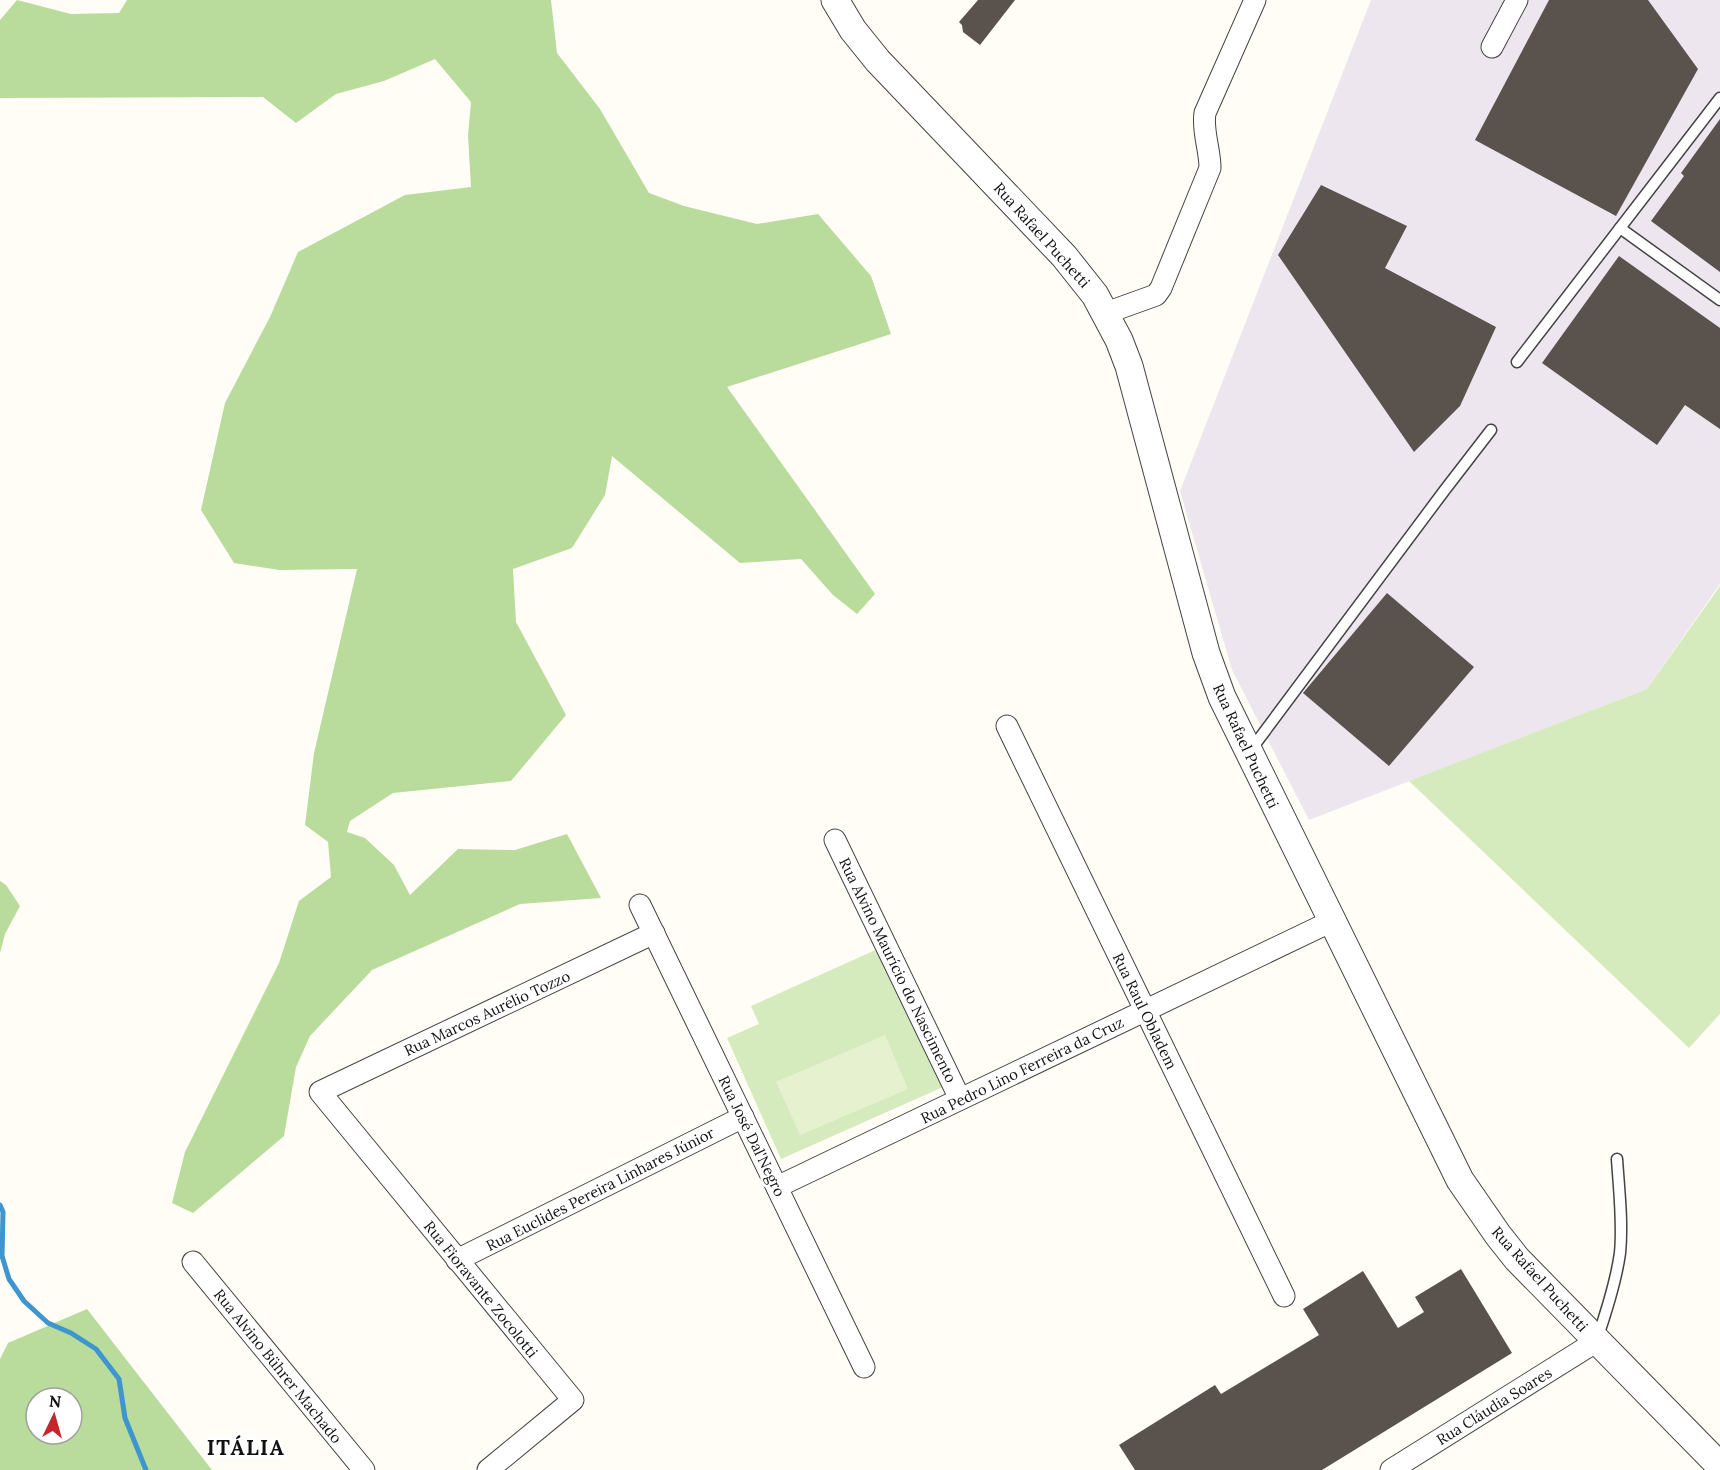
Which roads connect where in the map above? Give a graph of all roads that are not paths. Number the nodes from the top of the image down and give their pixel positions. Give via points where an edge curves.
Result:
1 (835, 0) edge
2 (1517, 0) edge
3 (1254, 1) edge
4 (1492, 47) dead end
5 (1720, 98) edge
6 (1620, 228) junction
7 (1720, 300) edge
8 (1106, 313) junction
9 (1517, 362) dead end
10 (1491, 430) dead end
11 (1007, 726) dead end
12 (1248, 753) junction
13 (835, 840) dead end
14 (640, 905) dead end
15 (1332, 921) junction
16 (654, 933) junction
17 (1145, 1011) junction
18 (320, 1092) joint
19 (960, 1099) junction
20 (743, 1117) junction
21 (1617, 1159) dead end
22 (777, 1187) junction
23 (457, 1260) junction
24 (193, 1262) dead end
25 (1284, 1296) dead end
26 (1597, 1341) junction
27 (864, 1367) dead end
28 (1720, 1466) edge
29 (364, 1470) edge
30 (488, 1470) edge
31 (1391, 1470) edge

1 - 8 street, Rua Rafael Puchetti via 879,61 1064,256
2 - 4 street
3 - 8 street via 1205,113 1210,168 1161,288 1156,295
5 - 6 lane
6 - 7 lane
6 - 9 lane
8 - 12 street, Rua Rafael Puchetti via 1132,376 1209,665
10 - 12 lane
11 - 17 street, Rua Raul Obladem
12 - 15 street, Rua Rafael Puchetti
13 - 19 street, Rua Alvino Maurício do Nascimento
14 - 16 street, Rua José Dal'Negro
15 - 17 street, Rua Pedro Lino Ferreira da Cruz
15 - 26 street, Rua Rafael Puchetti via 1466,1189 1517,1259
16 - 18 street, Rua Marcos Aurélio Tozzo
16 - 20 street, Rua José Dal'Negro
17 - 19 street, Rua Pedro Lino Ferreira da Cruz
17 - 25 street, Rua Raul Obladem
18 - 23 street, Rua Fioravante Zocolotti
19 - 22 street, Rua Pedro Lino Ferreira da Cruz
20 - 22 street, Rua José Dal'Negro
20 - 23 street, Rua Euclides Pereira Linhares Júnior
21 - 26 lane via 1620,1252 1612,1297
22 - 27 street, Rua José Dal'Negro
23 - 30 street, Rua Fioravante Zocolotti via 573,1400
24 - 29 street, Rua Alvino Bührer Machado
26 - 28 street, Rua Rafael Puchetti
26 - 31 street, Rua Cláudia Soares

